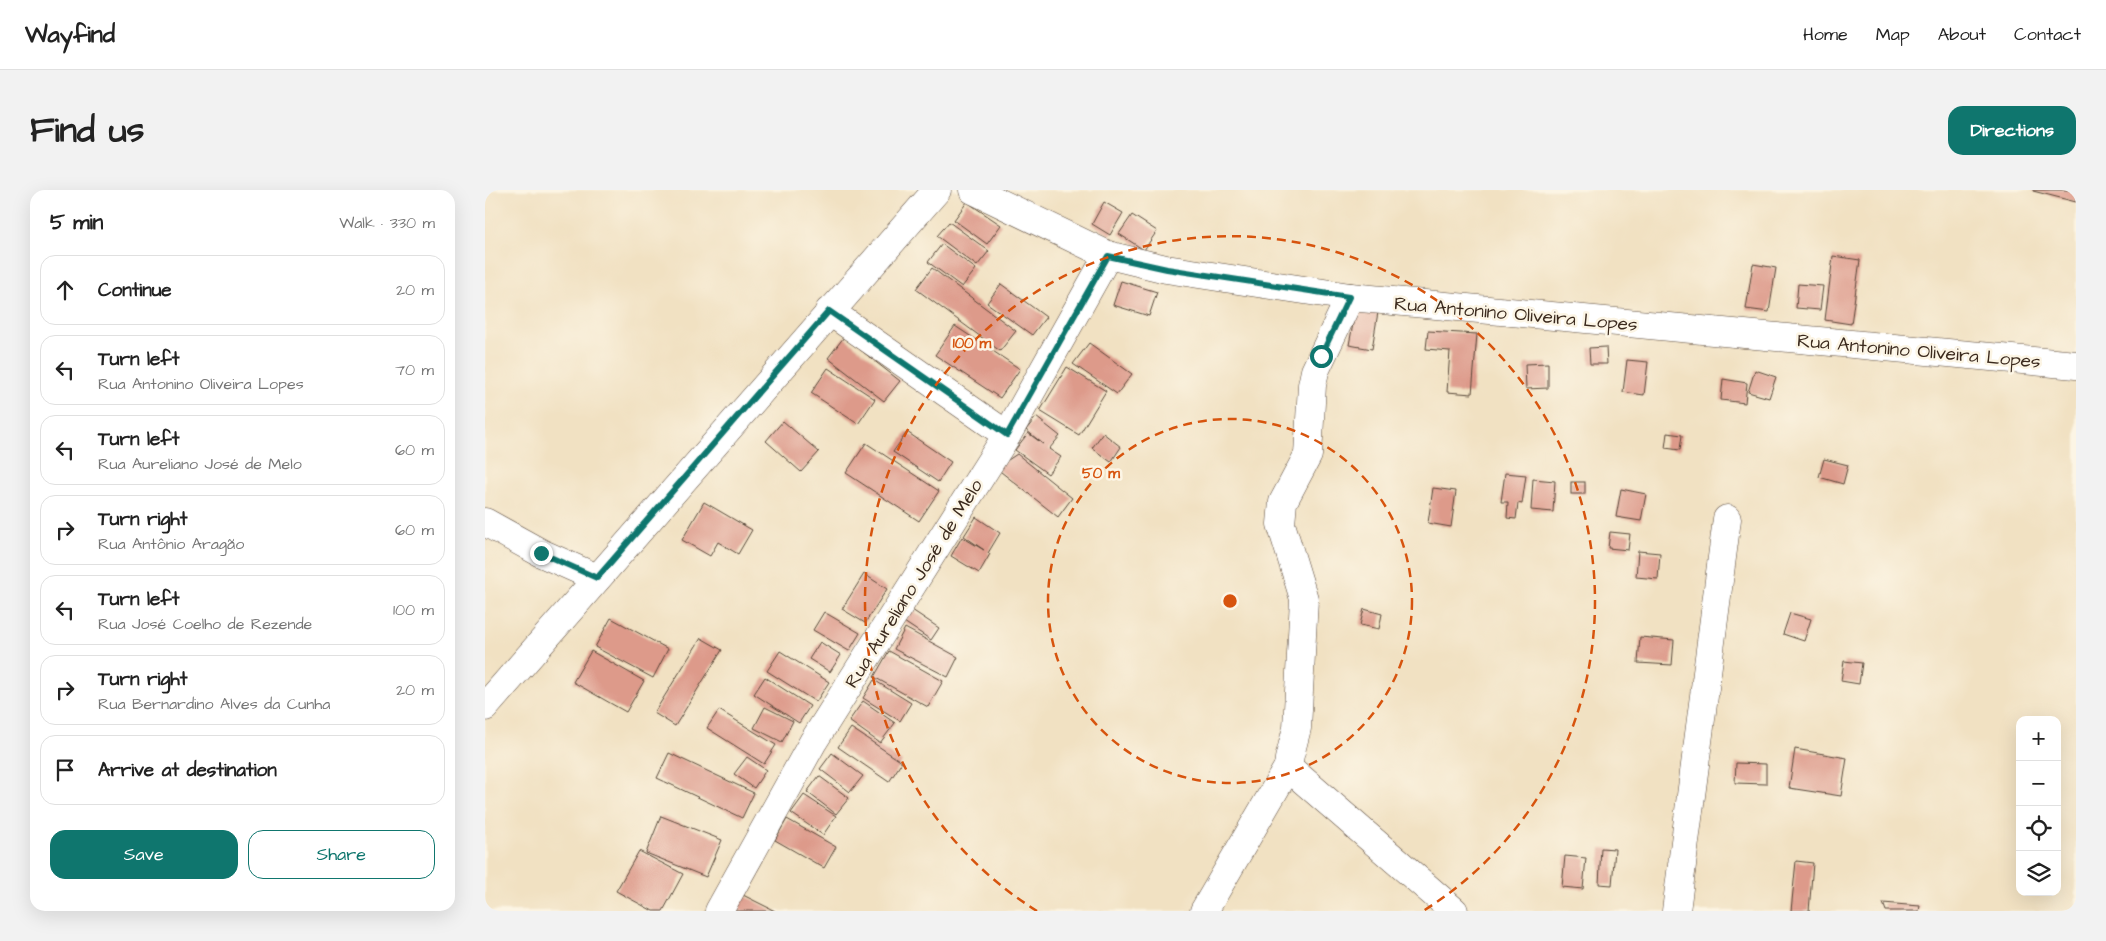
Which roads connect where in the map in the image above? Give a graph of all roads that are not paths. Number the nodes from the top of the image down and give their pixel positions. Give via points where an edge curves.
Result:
1 (937, 190) edge
2 (973, 190) edge
3 (1108, 256) junction
4 (1349, 297) junction
5 (829, 311) junction
6 (2076, 365) edge
7 (1007, 435) junction
8 (1727, 519) dead end
9 (485, 522) edge
10 (597, 578) junction
11 (485, 707) edge
12 (1289, 769) junction
13 (719, 911) edge
14 (1205, 911) edge
15 (1454, 911) edge
16 (1676, 911) edge

1 - 5 street
2 - 3 street, Rua Antonino Oliveira Lopes
3 - 4 street, Rua Antonino Oliveira Lopes via 1167,269
3 - 7 street, Rua Aureliano José de Melo
4 - 6 street, Rua Antonino Oliveira Lopes
4 - 12 street via 1315,371 1308,455 1281,512 1281,524 1304,599 1297,728
5 - 7 street
5 - 10 street
7 - 13 street, Rua Aureliano José de Melo via 813,742
8 - 16 street
9 - 10 street via 541,553
10 - 11 street
12 - 14 street
12 - 15 street

